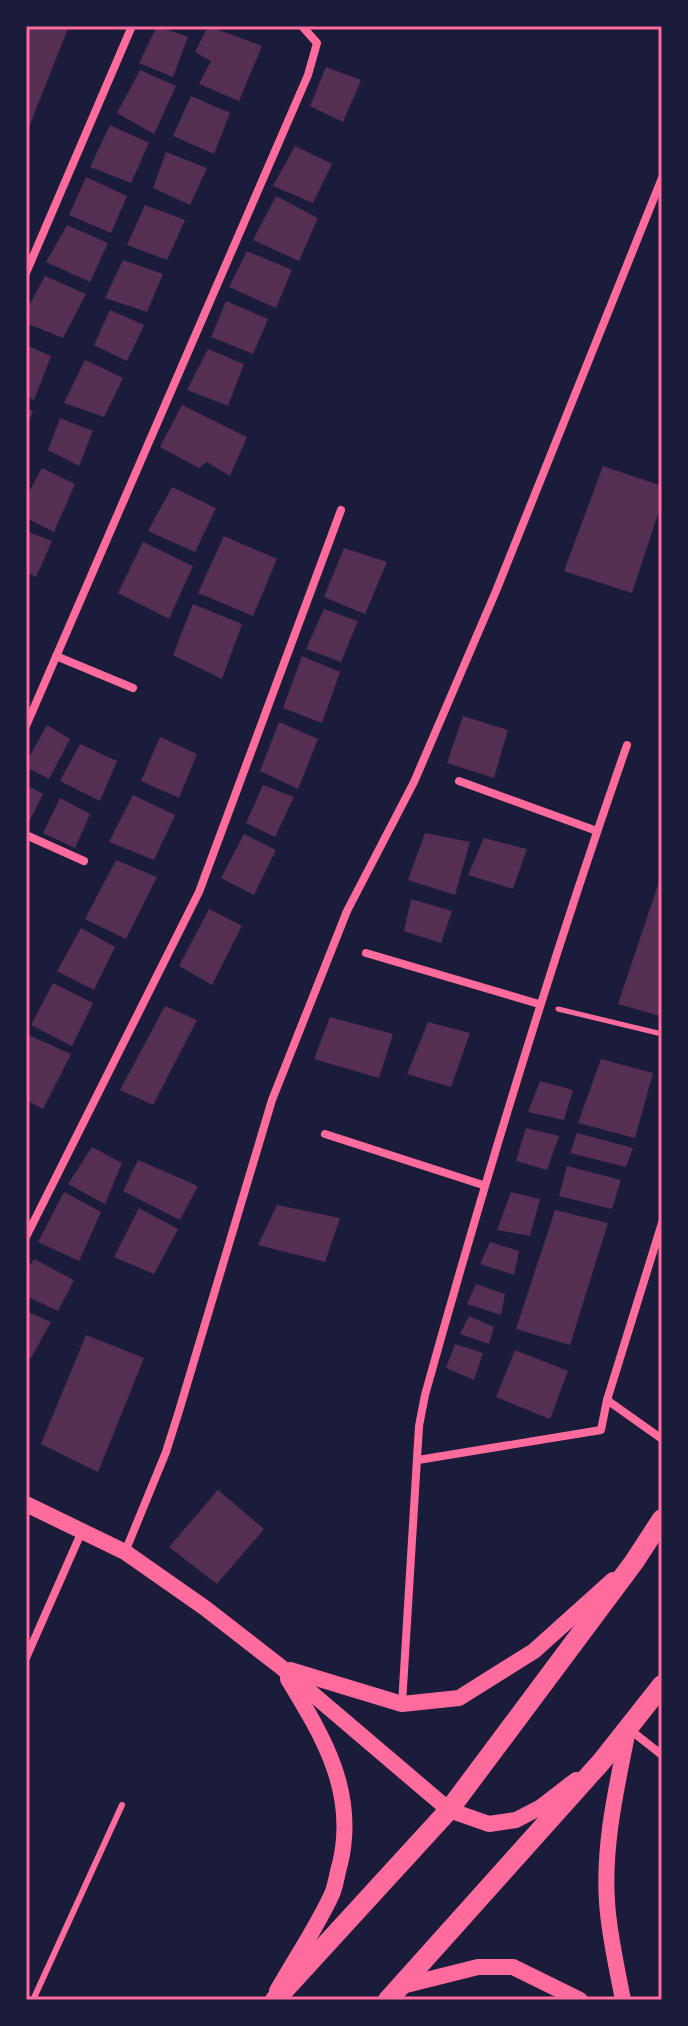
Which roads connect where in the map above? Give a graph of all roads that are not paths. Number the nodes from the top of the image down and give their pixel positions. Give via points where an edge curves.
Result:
1 (132, 26) edge
2 (302, 26) edge
3 (662, 178) edge
4 (26, 273) edge
5 (341, 510) dead end
6 (56, 656) junction
7 (133, 688) dead end
8 (26, 726) edge
9 (627, 745) dead end
10 (459, 781) dead end
11 (597, 831) junction
12 (26, 835) edge
13 (84, 861) dead end
14 (366, 953) dead end
15 (539, 1004) junction
16 (325, 1134) dead end
17 (483, 1185) junction
18 (662, 1223) edge
19 (26, 1237) edge
20 (607, 1400) junction
21 (662, 1439) edge
22 (418, 1460) junction
23 (26, 1504) edge
24 (662, 1519) edge
25 (82, 1530) junction
26 (125, 1552) junction
27 (634, 1562) junction
28 (26, 1658) edge
29 (281, 1667) junction
30 (662, 1685) edge
31 (402, 1704) junction
32 (628, 1728) junction
33 (662, 1755) edge
34 (602, 1761) junction
35 (122, 1805) dead end
36 (449, 1810) junction
37 (395, 1993) edge
38 (33, 2000) edge
39 (274, 2000) edge
40 (580, 2000) edge
41 (623, 2000) edge

1 - 4 street
2 - 6 street via 317,43 308,75
3 - 26 street via 496,591 414,782 347,911 272,1100 175,1424
5 - 19 street via 199,892
6 - 7 street
6 - 8 street
9 - 11 street
10 - 11 street
11 - 15 street
12 - 13 street
14 - 15 street
15 - 17 street
16 - 17 street
17 - 22 street via 425,1395
18 - 20 street
20 - 21 street
20 - 22 street via 601,1430
22 - 31 street
23 - 25 main road
24 - 27 main road
25 - 26 main road
25 - 28 street
26 - 29 main road
27 - 31 main road via 534,1651 493,1678 459,1698
27 - 36 main road
29 - 31 main road
29 - 36 main road
29 - 39 main road via 319,1729 345,1809 333,1892
30 - 32 main road
32 - 33 street
32 - 34 main road
32 - 41 main road via 607,1857 607,1902
34 - 36 main road via 516,1820 489,1824
34 - 37 main road
35 - 38 lane
36 - 39 main road
37 - 40 main road via 478,1967 513,1967

